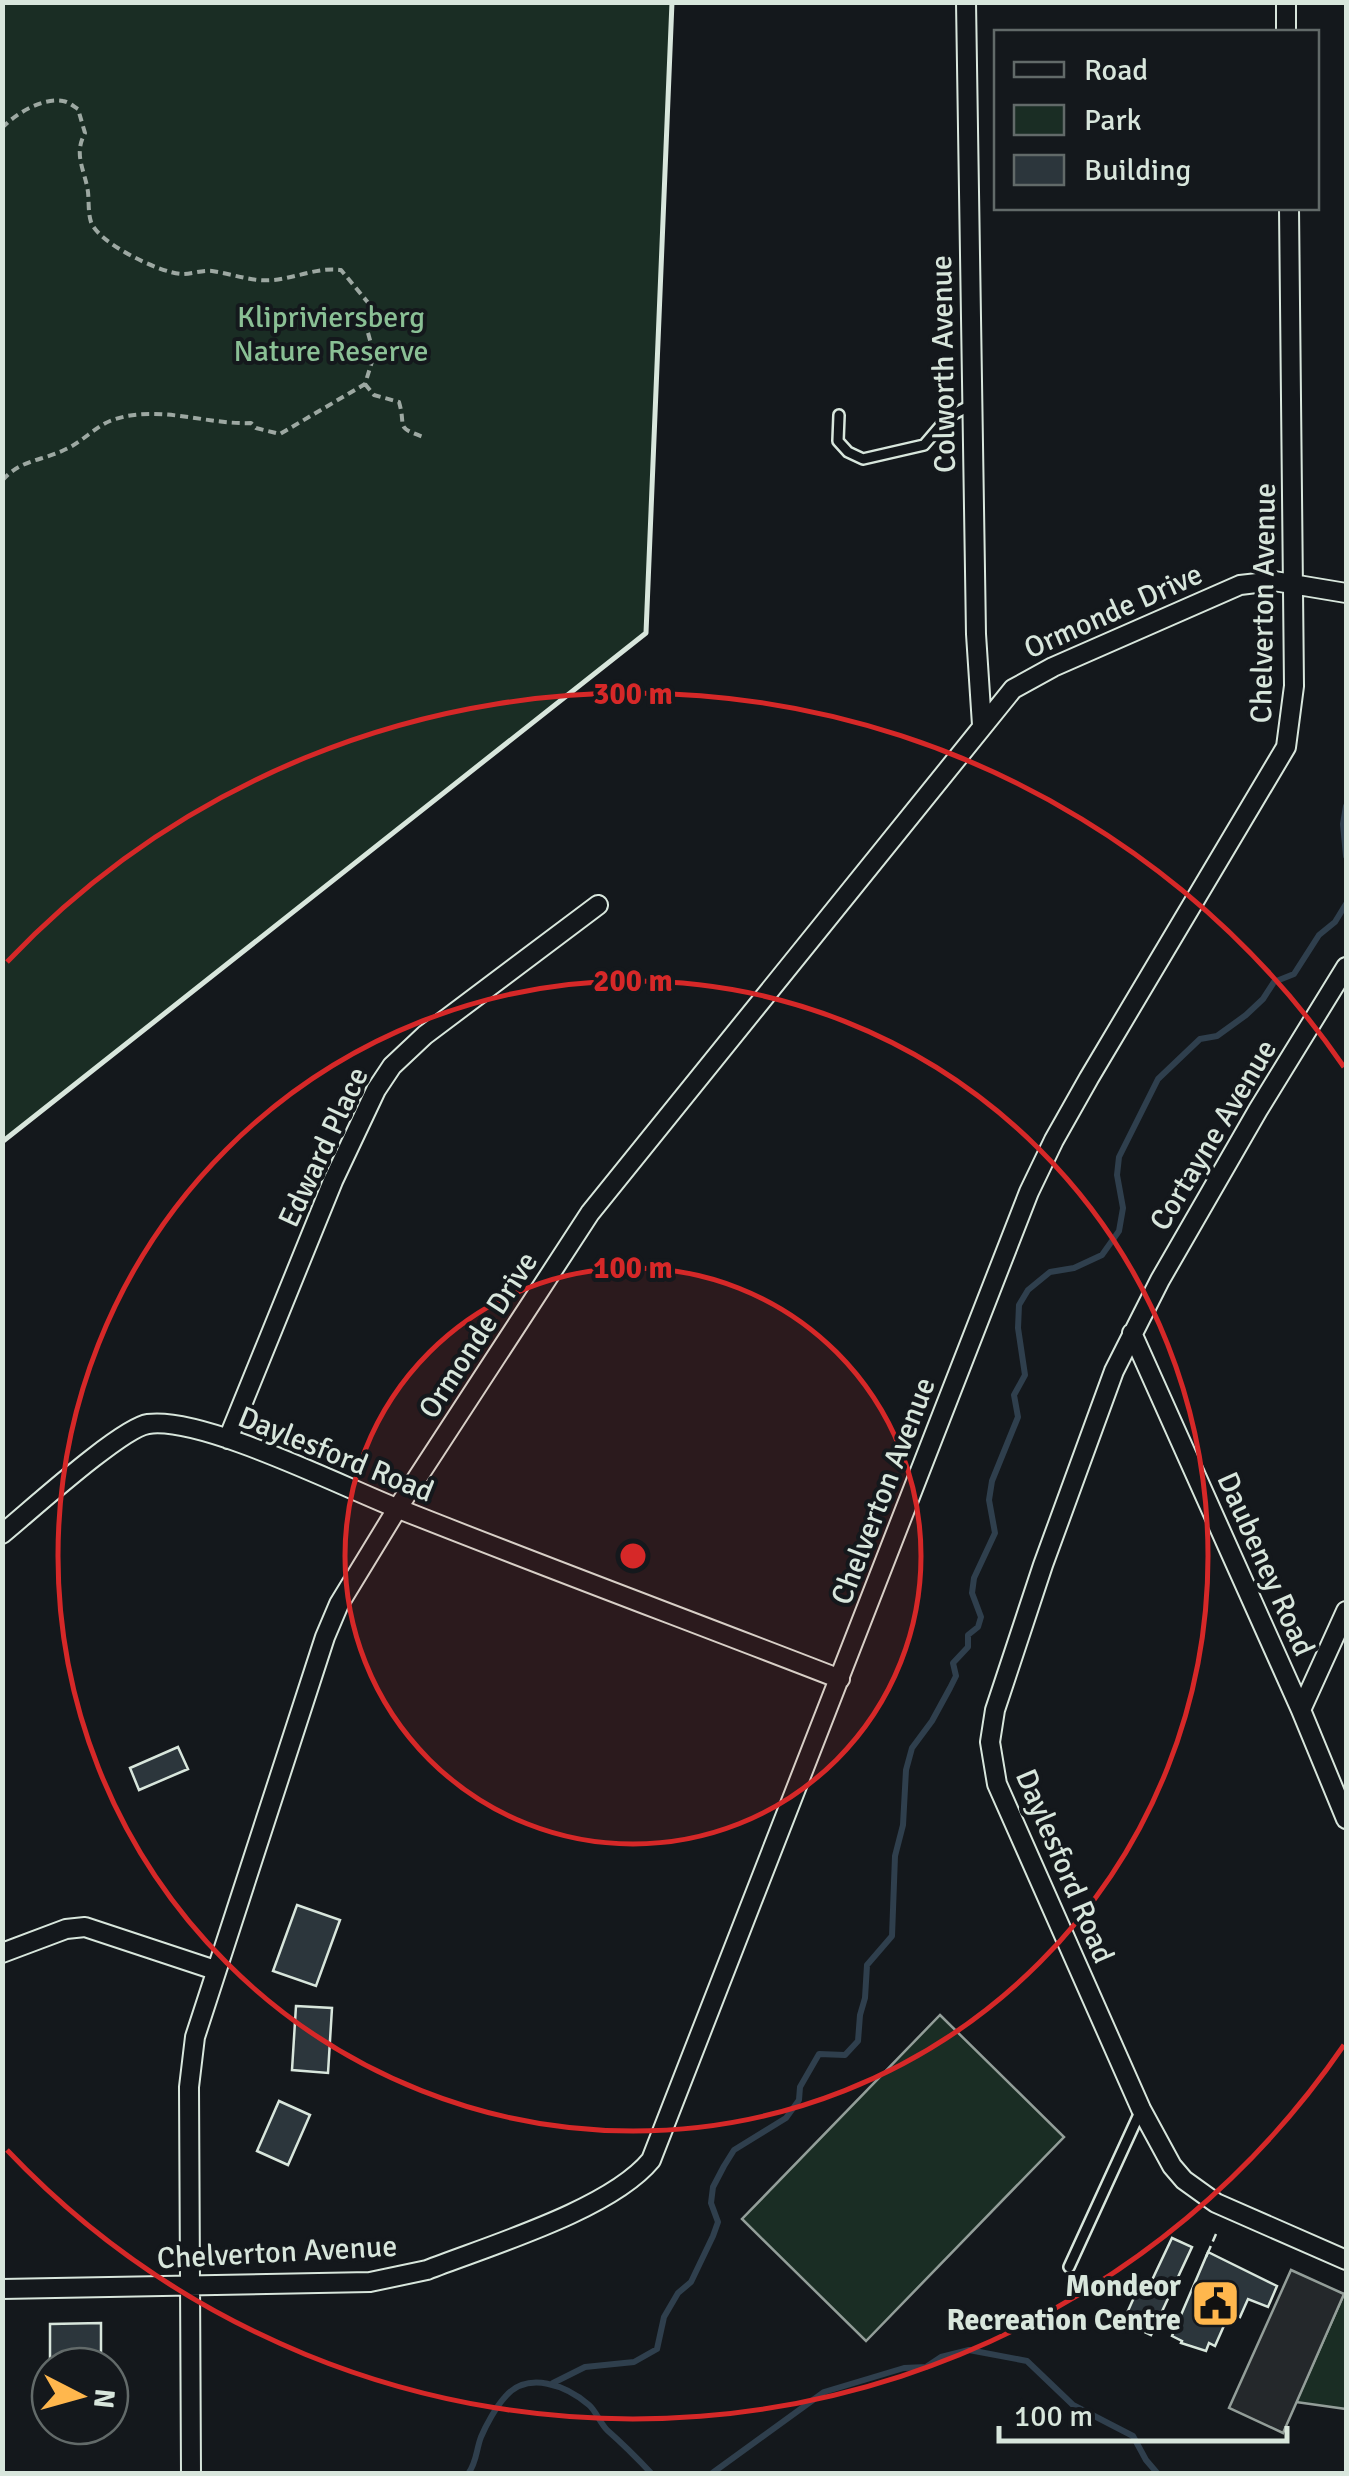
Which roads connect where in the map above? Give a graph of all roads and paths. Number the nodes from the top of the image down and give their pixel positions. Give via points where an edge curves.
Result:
1 (966, 2) edge
2 (1286, 2) edge
3 (1286, 30) edge
4 (2, 128) edge
5 (1289, 210) edge
6 (365, 384) junction
7 (971, 405) junction
8 (839, 415) dead end
9 (426, 438) dead end
10 (2, 481) edge
11 (1292, 583) junction
12 (1346, 593) edge
13 (982, 724) junction
14 (598, 905) dead end
15 (1346, 967) edge
16 (1132, 1332) junction
17 (228, 1439) junction
18 (397, 1509) junction
19 (2, 1534) edge
20 (1346, 1611) edge
21 (840, 1679) junction
22 (1301, 1710) junction
23 (1346, 1819) edge
24 (2, 1953) edge
25 (215, 1970) junction
26 (1141, 2109) junction
27 (1346, 2260) edge
28 (1070, 2266) dead end
29 (190, 2285) junction
30 (2, 2289) edge
31 (190, 2474) edge

1 - 7 street, Colworth Avenue
2 - 3 street
4 - 6 path via 41,104 62,100 78,109 91,224 104,241 162,270 255,280 341,270 370,305 364,318 374,355
5 - 11 street, Chelverton Avenue
6 - 9 path via 374,396 399,402 405,430
6 - 10 path via 280,434 250,424 152,413 109,421 61,452 14,467
7 - 8 lane via 948,416 924,445 863,460 838,441
7 - 13 street, Colworth Avenue
11 - 12 street, Ormonde Drive
11 - 13 street, Ormonde Drive via 1240,586 1052,667 1013,689
11 - 21 street, Chelverton Avenue via 1294,686 1286,747 1054,1140
13 - 18 street, Ormonde Drive via 590,1213
14 - 17 street, Edward Place via 392,1066 333,1181
15 - 16 street, Cortayne Avenue
16 - 22 street, Daubeney Road
16 - 26 street, Daylesford Road via 1042,1564 994,1710 990,1742 998,1784
17 - 18 street, Daylesford Road
17 - 19 street, Daylesford Road via 165,1424 140,1426
18 - 21 street, Daylesford Road
18 - 25 street, Ormonde Drive via 325,1637
20 - 22 street
21 - 29 street, Chelverton Avenue via 660,2144 638,2176 531,2229 399,2278
22 - 23 street, Daubeney Road
24 - 25 street via 85,1927
25 - 29 street, Ormonde Drive via 189,2087
26 - 27 street, Daylesford Road via 1172,2166 1202,2194
26 - 28 lane
29 - 30 street, Chelverton Avenue
29 - 31 street, Ormonde Drive

